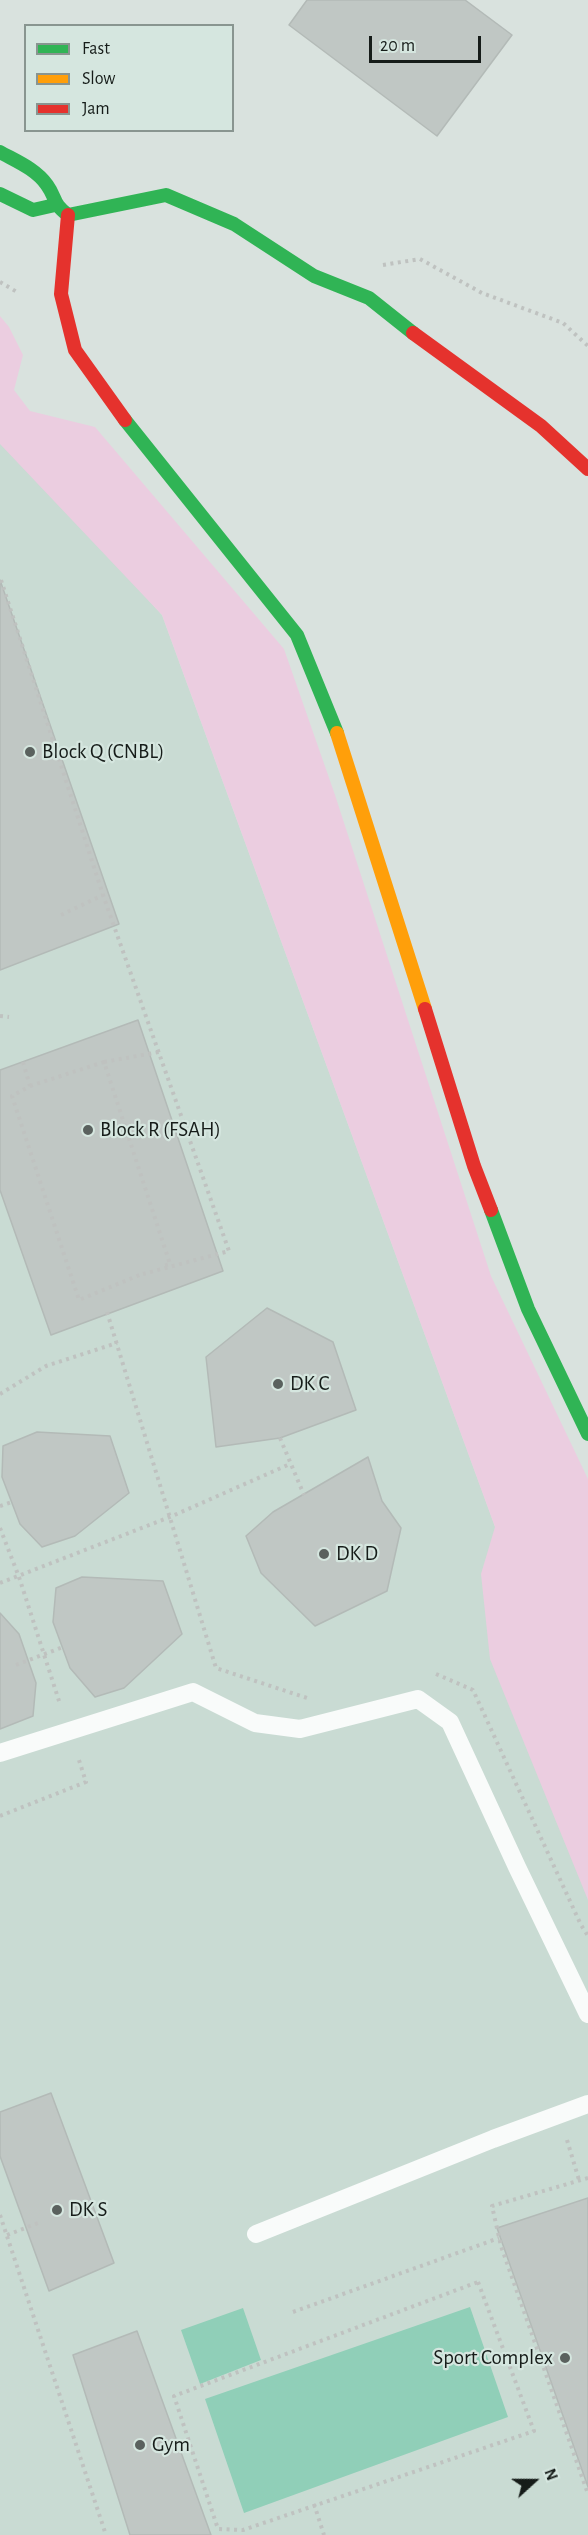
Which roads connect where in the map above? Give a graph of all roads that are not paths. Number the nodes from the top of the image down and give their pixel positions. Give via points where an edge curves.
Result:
1 (0, 152) edge
2 (0, 194) edge
3 (55, 205) junction
4 (68, 214) junction
5 (588, 469) edge
6 (588, 1434) edge
7 (0, 1754) edge
8 (588, 2014) edge
9 (588, 2104) edge
10 (256, 2234) dead end

1 - 3 street via 44,177
2 - 3 street via 32,212
3 - 4 street
4 - 5 street via 166,195 234,224 314,276 369,298 541,426
4 - 6 street via 61,294 75,350 104,393 297,635 344,752 474,1166 528,1309
7 - 8 lane via 193,1692 255,1723 300,1729 418,1699 450,1722
9 - 10 lane

